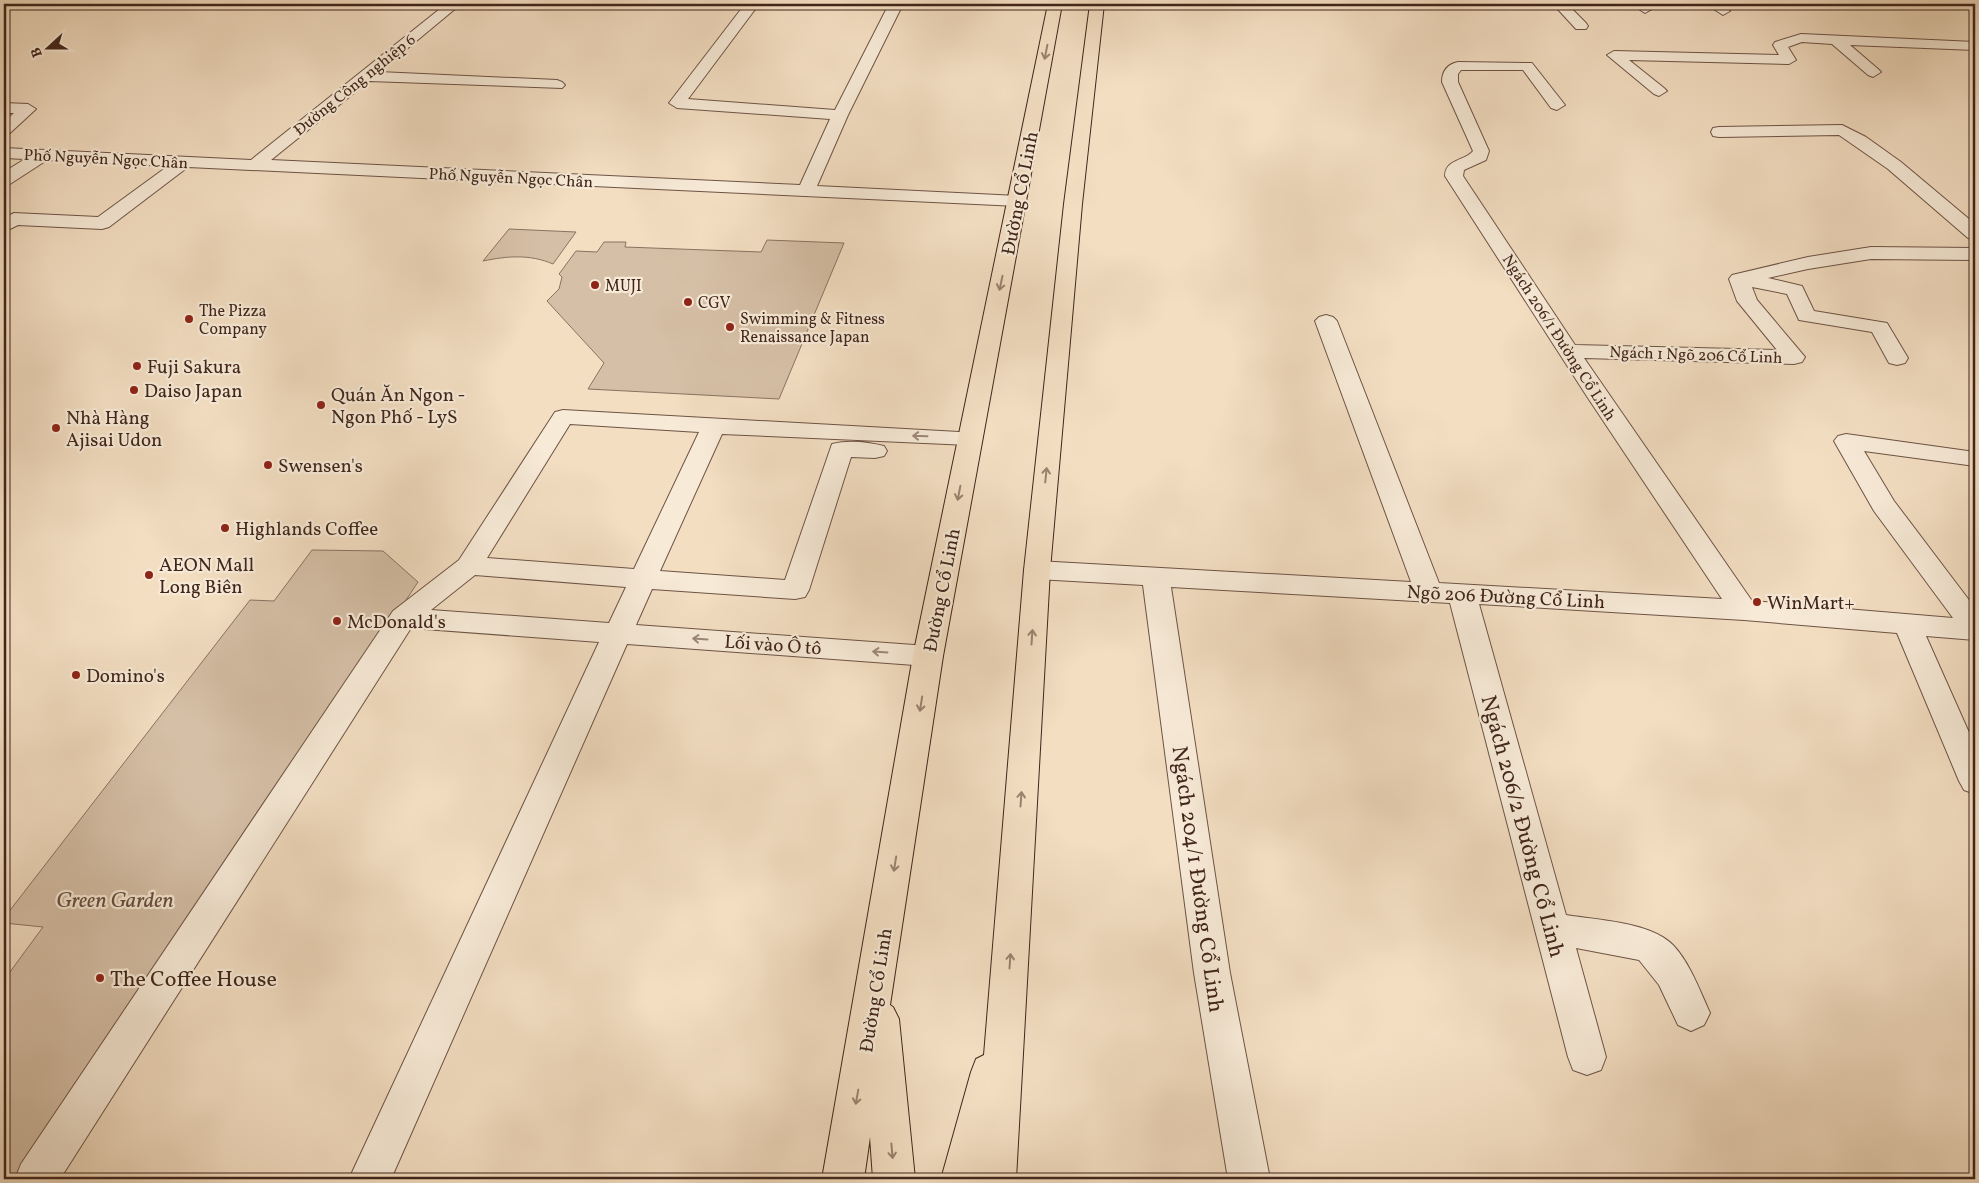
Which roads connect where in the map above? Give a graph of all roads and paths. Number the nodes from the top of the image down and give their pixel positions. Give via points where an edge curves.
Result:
1 (454, 4) edge
2 (752, 4) edge
3 (896, 4) edge
4 (1055, 4) edge
5 (1096, 4) edge
6 (1560, 4) edge
7 (1581, 26) dead end
8 (1836, 40) junction
9 (1975, 46) edge
10 (1873, 72) dead end
11 (365, 76) junction
12 (557, 85) dead end
13 (1659, 90) dead end
14 (1557, 105) dead end
15 (4, 108) edge
16 (840, 115) junction
17 (4, 130) edge
18 (1719, 132) dead end
19 (4, 153) edge
20 (43, 155) junction
21 (184, 162) junction
22 (255, 165) junction
23 (4, 180) edge
24 (806, 191) junction
25 (1018, 201) junction
26 (4, 226) edge
27 (1975, 234) edge
28 (1975, 254) edge
29 (1739, 279) junction
30 (1326, 321) dead end
31 (1568, 351) junction
32 (1897, 358) dead end
33 (714, 426) junction
34 (967, 447) junction
35 (1975, 459) edge
36 (470, 566) junction
37 (1037, 570) junction
38 (1156, 577) junction
39 (643, 579) junction
40 (1429, 592) junction
41 (1462, 594) junction
42 (1744, 610) junction
43 (403, 618) junction
44 (1907, 624) junction
45 (1975, 629) edge
46 (618, 633) junction
47 (928, 656) junction
48 (1975, 781) edge
49 (1552, 928) junction
50 (877, 980) junction
51 (1006, 1010) junction
52 (1690, 1013) dead end
53 (1587, 1058) dead end
54 (36, 1179) edge
55 (370, 1179) edge
56 (843, 1179) edge
57 (894, 1179) edge
58 (962, 1179) edge
59 (996, 1179) edge
60 (1249, 1179) edge

1 - 11 street, Đường Công nghiệp 6
2 - 16 street via 677,103
3 - 16 street
4 -> 25 main road, Đường Cổ Linh
37 -> 5 main road
6 - 7 street
8 - 9 street
8 - 10 street
8 - 13 street via 1801,38 1780,45 1789,60 1614,55
11 - 12 street
11 - 22 street, Đường Công nghiệp 6
14 - 31 street, Ngách 206/1 Đường Cổ Linh via 1527,66 1458,66 1449,76 1481,151 1480,156 1458,166 1454,176
15 - 17 street via 28,109
16 - 24 street
18 - 27 street via 1842,130 1860,140
19 - 20 street, Phố Nguyễn Ngọc Chân
20 - 21 street, Phố Nguyễn Ngọc Chân
20 - 23 street
21 - 22 street, Phố Nguyễn Ngọc Chân
21 - 26 street via 102,222 14,219
22 - 24 street, Phố Nguyễn Ngọc Chân
24 - 25 street, Phố Nguyễn Ngọc Chân
25 -> 34 main road, Đường Cổ Linh
28 - 29 street via 1871,253
29 - 31 street, Ngách 1 Ngõ 206 Cổ Linh via 1747,301 1794,357
29 - 32 street via 1795,290 1806,316 1880,327
30 - 40 street
31 - 42 street, Ngách 206/1 Đường Cổ Linh
34 -> 33 street via 846,434
33 - 36 street via 563,417
33 - 39 street
34 - 39 street via 841,449 795,590
34 -> 47 main road, Đường Cổ Linh
35 - 45 street via 1846,440 1883,505
36 - 39 street
36 - 43 street
37 - 38 street, Ngõ 206 Đường Cổ Linh
51 -> 37 main road
38 - 40 street, Ngõ 206 Đường Cổ Linh
38 - 60 street, Ngách 204/1 Đường Cổ Linh via 1212,972
39 - 46 street
40 - 41 street, Ngõ 206 Đường Cổ Linh
41 - 42 street, Ngõ 206 Đường Cổ Linh
41 - 49 street, Ngách 206/2 Đường Cổ Linh
42 - 44 street, Ngõ 206 Đường Cổ Linh
43 - 46 street, Lối vào Ô tô
43 - 54 street
44 - 45 street, Ngõ 206 Đường Cổ Linh
44 - 48 street
47 -> 46 street, Lối vào Ô tô
46 - 55 street
47 -> 50 main road, Đường Cổ Linh
49 - 52 street via 1655,949 1665,960
49 - 53 street, Ngách 206/2 Đường Cổ Linh
50 -> 56 main road, Đường Cổ Linh
50 -> 57 main road
51 - 58 main road
51 - 59 main road

